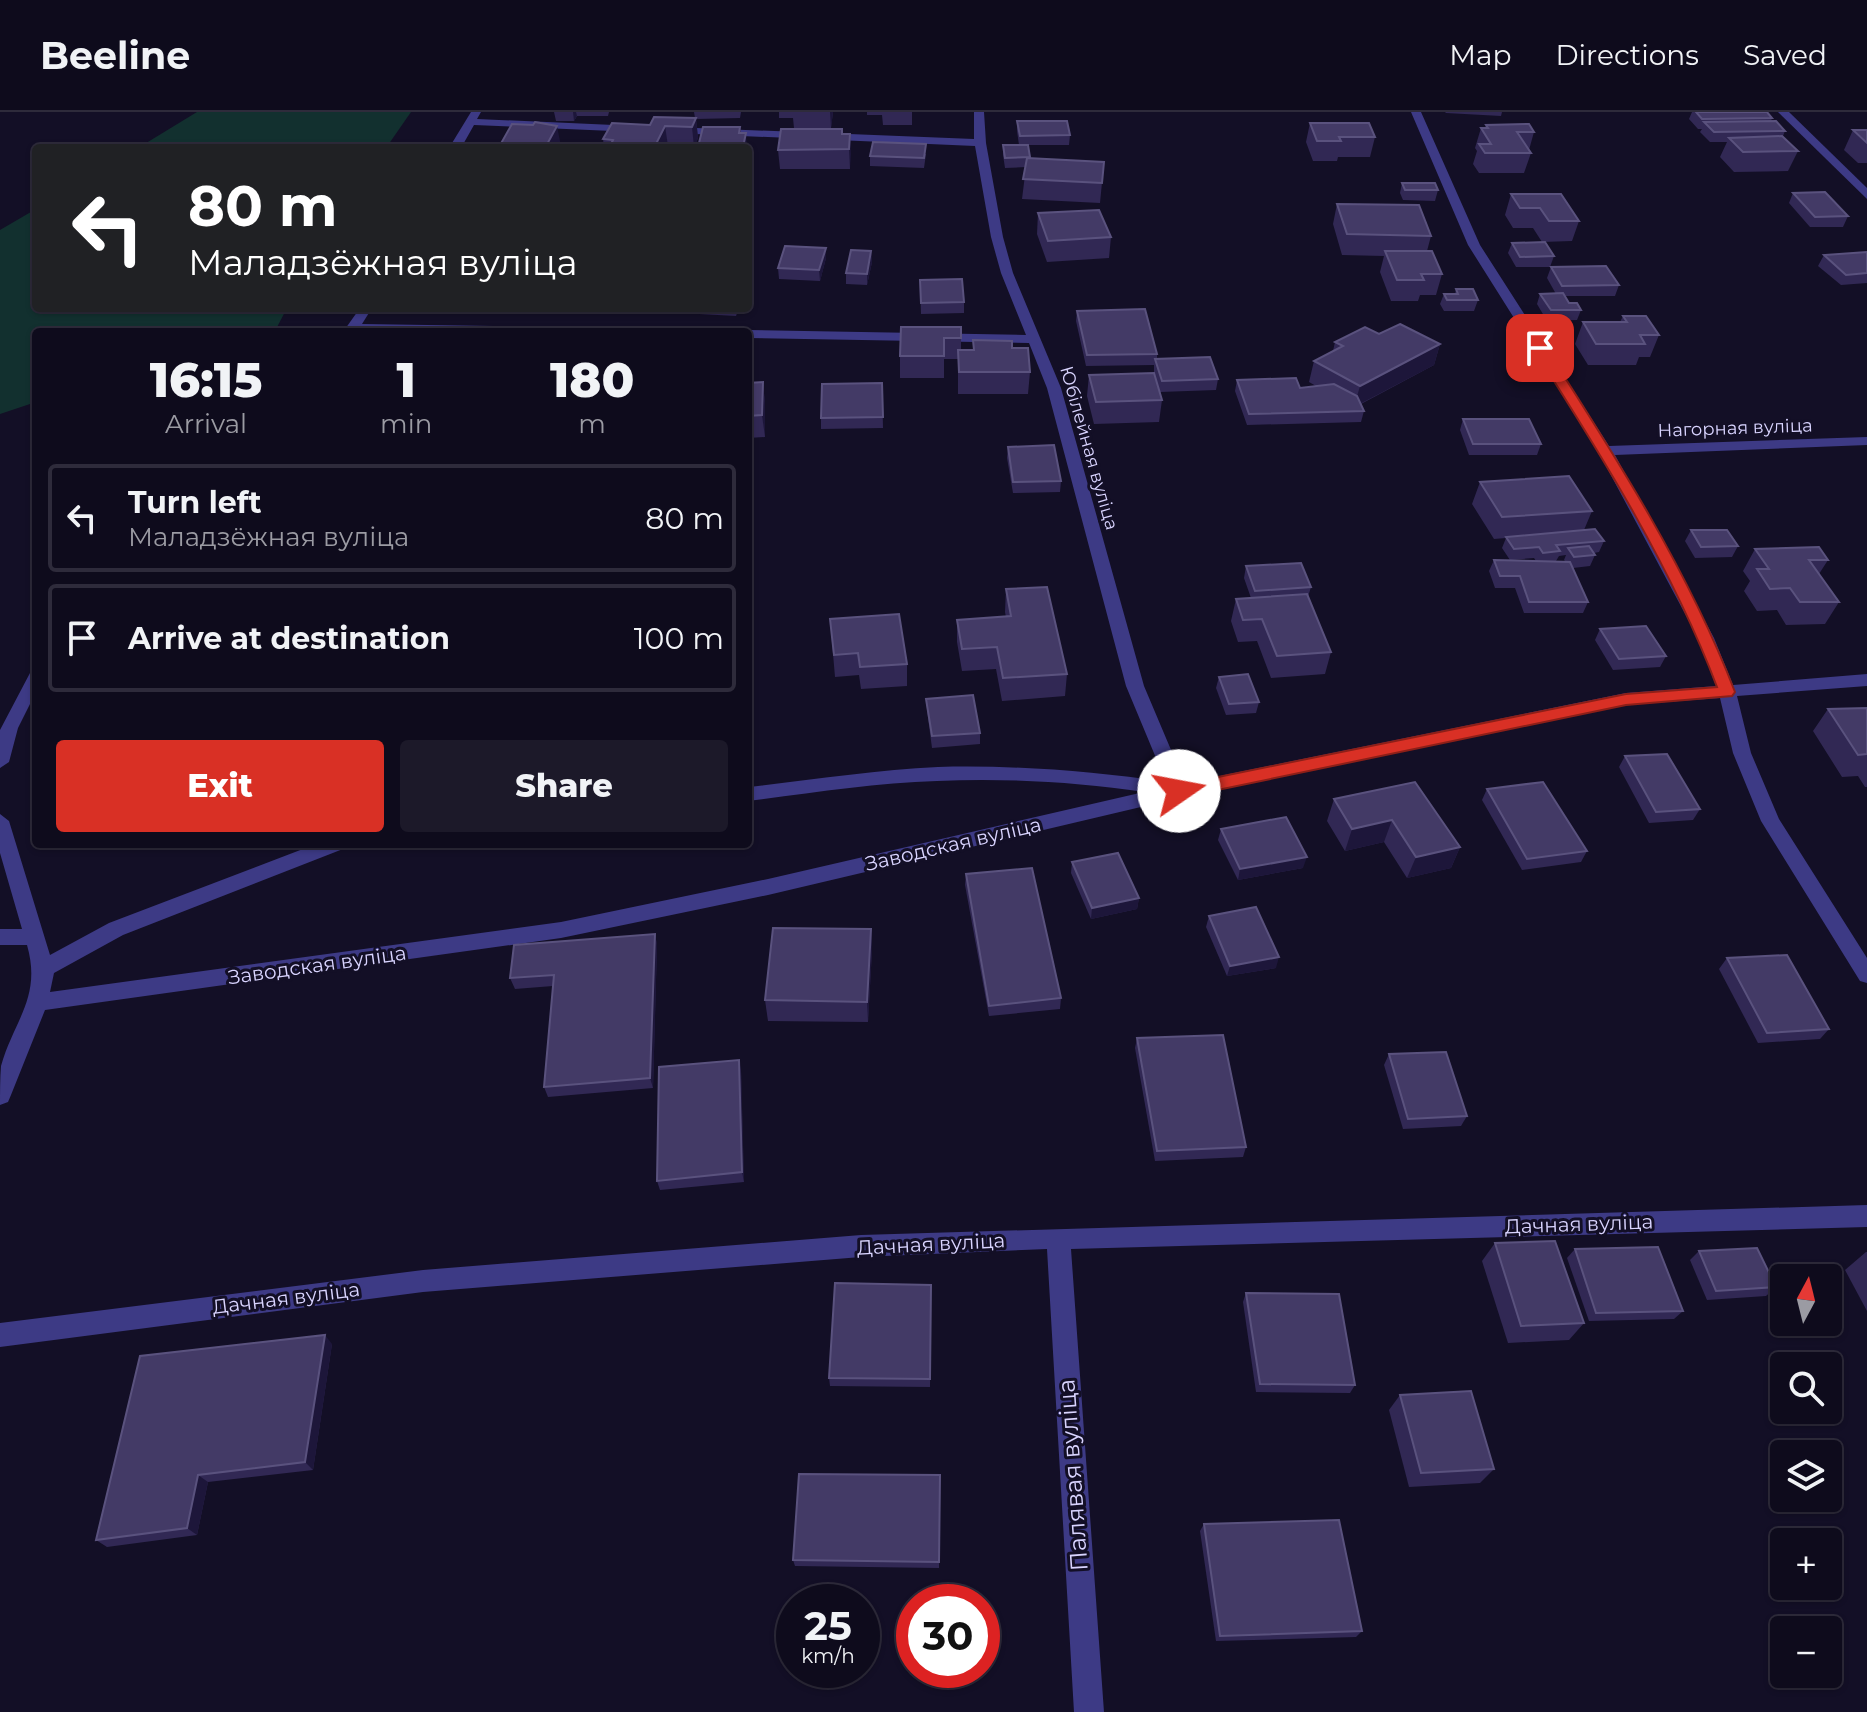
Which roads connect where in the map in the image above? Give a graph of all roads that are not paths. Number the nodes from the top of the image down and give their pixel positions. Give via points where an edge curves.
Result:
1 (979, 112) edge
2 (1416, 112) edge
3 (1783, 112) edge
4 (473, 117) edge
5 (645, 129) edge
6 (661, 130) edge
7 (980, 143) junction
8 (457, 144) edge
9 (1867, 195) edge
10 (752, 334) edge
11 (1035, 339) junction
12 (1867, 441) edge
13 (1605, 451) junction
14 (1867, 680) edge
15 (32, 683) edge
16 (1727, 692) junction
17 (0, 762) edge
18 (1179, 791) junction
19 (752, 794) edge
20 (0, 821) edge
21 (326, 848) edge
22 (0, 937) edge
23 (34, 937) junction
24 (44, 968) junction
25 (1867, 975) edge
26 (38, 1002) junction
27 (0, 1095) edge
28 (1867, 1216) edge
29 (1058, 1238) junction
30 (1, 1334) edge
31 (1089, 1712) edge

1 - 7 street, Юбілейная вуліца
2 - 13 street via 1474,245
3 - 9 street
4 - 5 street
4 - 8 street
6 - 7 street
7 - 11 street, Юбілейная вуліца via 1004,261
10 - 11 street
11 - 18 street, Юбілейная вуліца via 1054,388 1135,686
12 - 13 street, Нагорная вуліца
13 - 16 street via 1706,638
14 - 16 street, Заводская вуліца
15 - 17 street via 18,705
16 - 18 street, Заводская вуліца via 1626,699
16 - 25 street via 1742,753 1770,821
18 - 19 street via 1106,779 1009,773 933,774
18 - 26 street, Заводская вуліца via 561,930
20 - 23 street
21 - 24 street via 116,929
22 - 23 street
23 - 24 street
24 - 26 street
26 - 27 street
28 - 29 street, Дачная вуліца
29 - 30 street, Дачная вуліца via 861,1246 423,1281
29 - 31 street, Палявая вуліца

